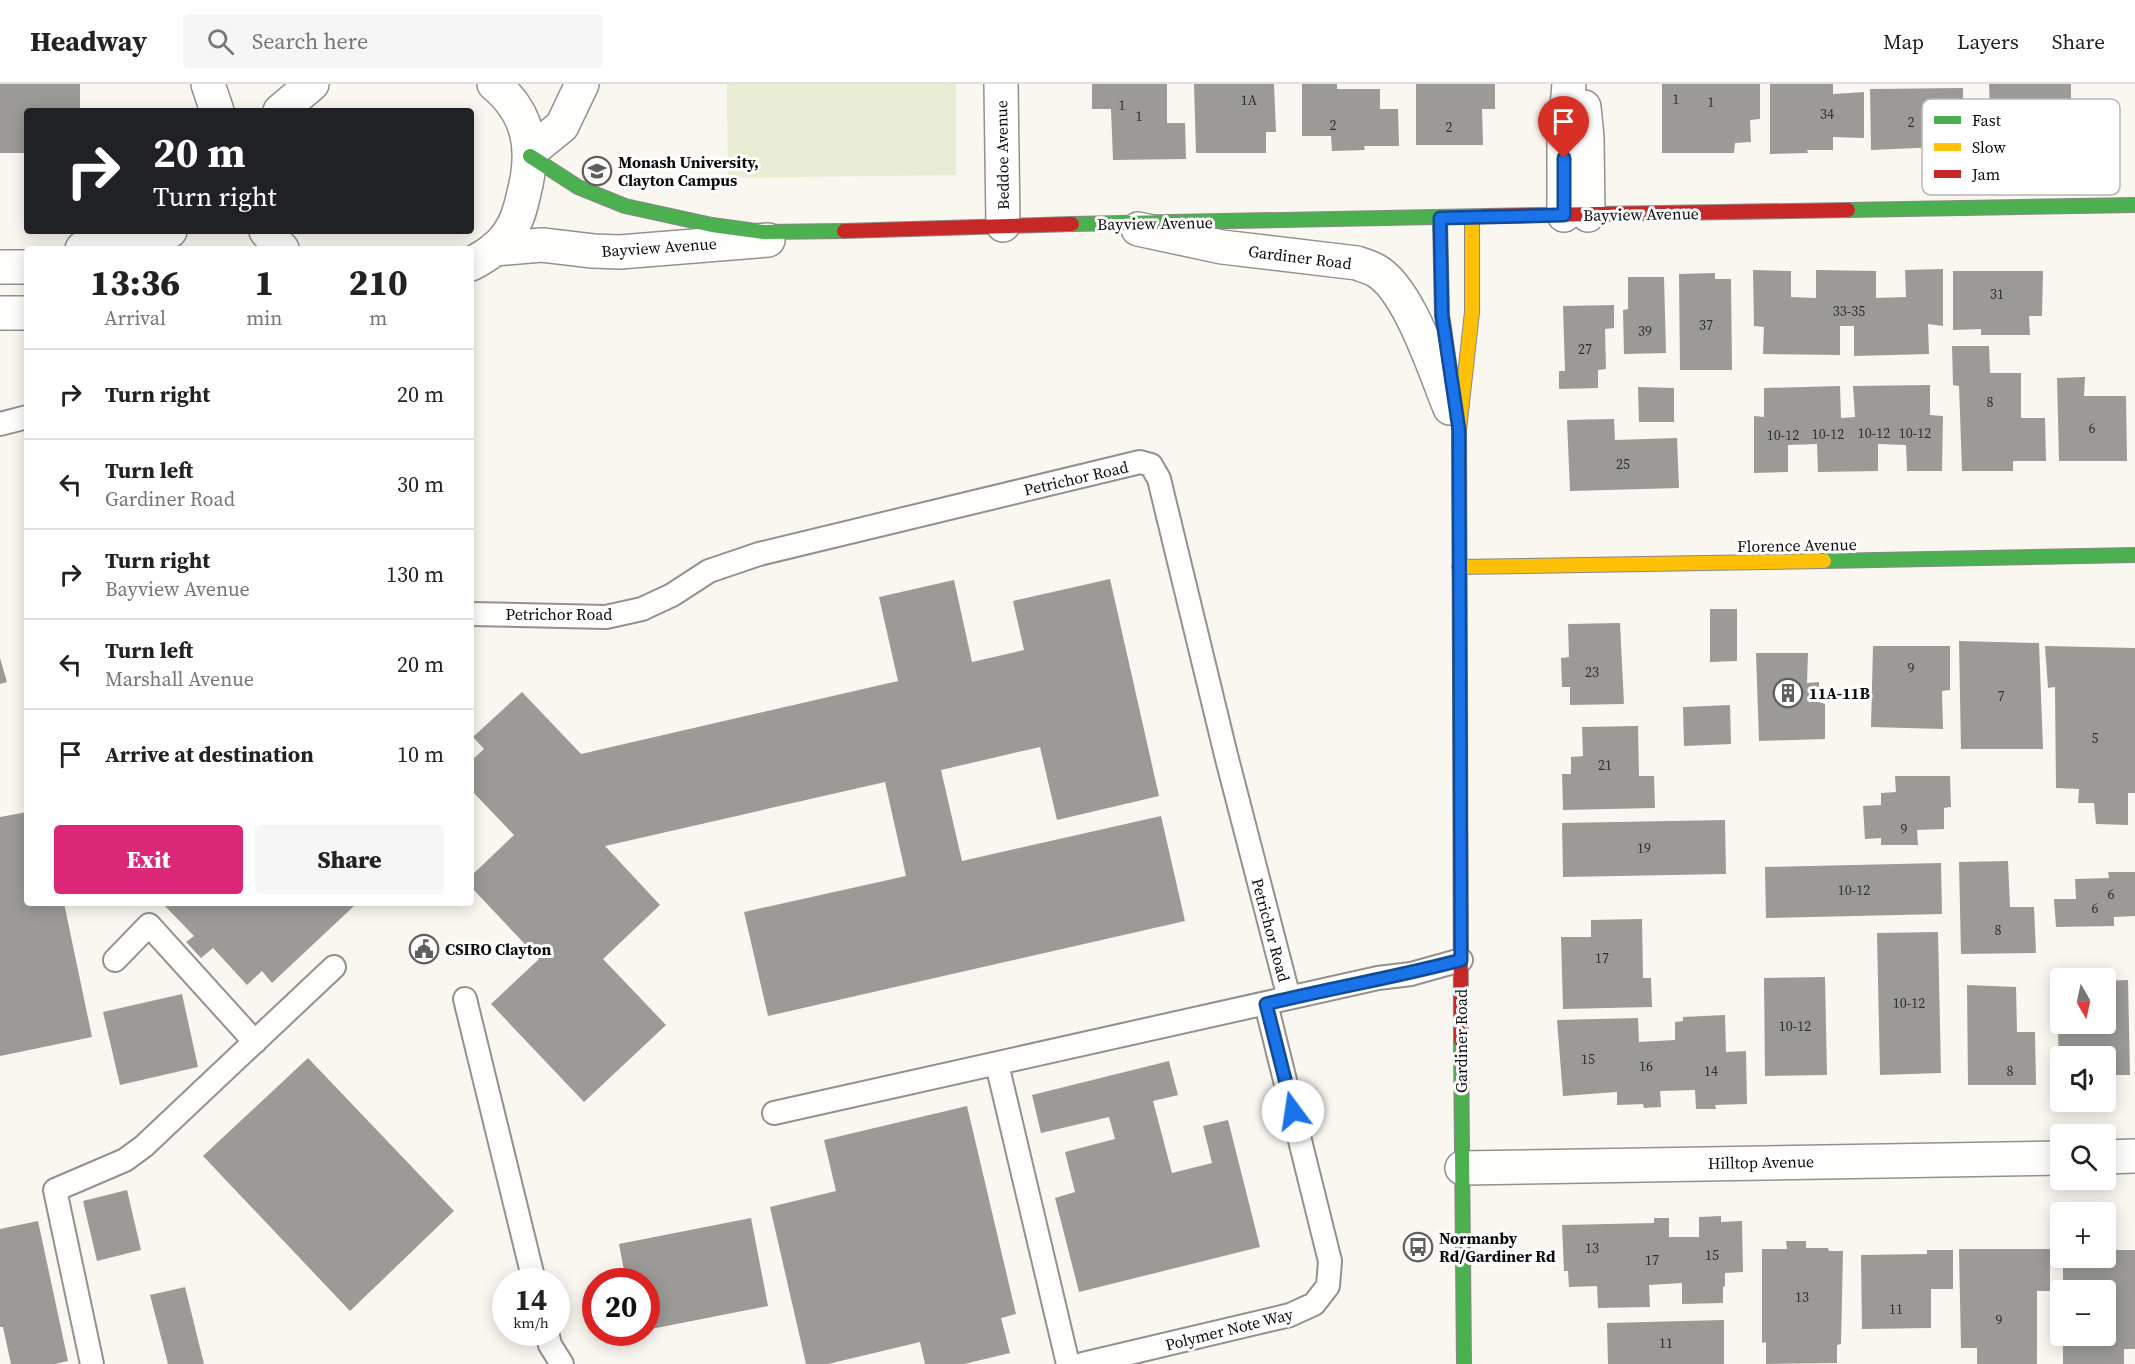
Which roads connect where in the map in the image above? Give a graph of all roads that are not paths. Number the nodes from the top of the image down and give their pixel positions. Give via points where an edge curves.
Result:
1 (200, 84) edge
2 (208, 84) edge
3 (494, 84) edge
4 (582, 84) edge
5 (1001, 84) edge
6 (1569, 84) edge
7 (1581, 84) edge
8 (304, 85) edge
9 (194, 108) edge
10 (216, 108) edge
11 (283, 108) edge
12 (530, 154) junction
13 (2135, 205) edge
14 (1576, 215) junction
15 (1472, 217) junction
16 (1440, 218) junction
17 (1115, 224) junction
18 (1003, 225) junction
19 (895, 230) junction
20 (99, 234) edge
21 (162, 234) edge
22 (269, 234) edge
23 (85, 246) edge
24 (132, 246) edge
25 (279, 246) edge
26 (483, 256) edge
27 (0, 267) edge
28 (24, 267) edge
29 (0, 313) edge
30 (24, 313) edge
31 (24, 418) edge
32 (0, 424) edge
33 (1459, 430) junction
34 (2135, 555) edge
35 (1459, 567) junction
36 (474, 614) edge
37 (115, 960) dead end
38 (1461, 960) junction
39 (334, 967) dead end
40 (1289, 998) junction
41 (465, 999) dead end
42 (1266, 1004) junction
43 (255, 1042) junction
44 (997, 1064) junction
45 (774, 1113) dead end
46 (2135, 1156) edge
47 (2116, 1157) edge
48 (2050, 1158) edge
49 (1462, 1168) junction
50 (531, 1268) edge
51 (551, 1346) edge
52 (92, 1364) edge
53 (562, 1364) edge
54 (1068, 1364) edge
55 (1083, 1364) edge
56 (1464, 1364) edge

1 - 9 street
2 - 10 street
3 - 12 street via 522,118
4 - 12 street via 562,126
5 - 18 street, Beddoe Avenue
6 - 14 street via 1564,141
7 - 14 street via 1587,138
8 - 11 street
12 - 19 street, Bayview Avenue via 578,187 602,198 712,225 764,231
12 - 26 street via 512,229
13 - 14 street, Bayview Avenue
14 - 15 street, Bayview Avenue
15 - 16 street, Bayview Avenue
15 - 33 street, Gardiner Road via 1472,312
16 - 17 street, Bayview Avenue
16 - 33 street, Gardiner Road via 1442,315
17 - 18 street, Bayview Avenue
17 - 33 street, Gardiner Road via 1222,247 1348,262 1376,270 1407,306
18 - 19 street, Bayview Avenue
19 - 26 street, Bayview Avenue via 649,251 593,251 542,245
20 - 23 street
21 - 24 street
22 - 25 street
27 - 28 street
29 - 30 street
31 - 32 lane
33 - 35 street, Gardiner Road
34 - 35 street, Florence Avenue
35 - 38 street, Gardiner Road
36 - 40 lane, Petrichor Road via 606,617 642,609 709,571 759,554 1140,462 1152,465 1159,479
37 - 43 lane via 149,925
38 - 40 lane
38 - 49 street, Gardiner Road
39 - 43 lane
40 - 42 lane
41 - 50 lane
42 - 44 lane
42 - 55 lane, Polymer Note Way via 1330,1261 1328,1286 1314,1304 1290,1315
43 - 52 lane via 135,1153 55,1190
44 - 45 lane
44 - 54 lane
46 - 47 street
48 - 49 street, Hilltop Avenue
49 - 56 street, Gardiner Road
51 - 53 lane

